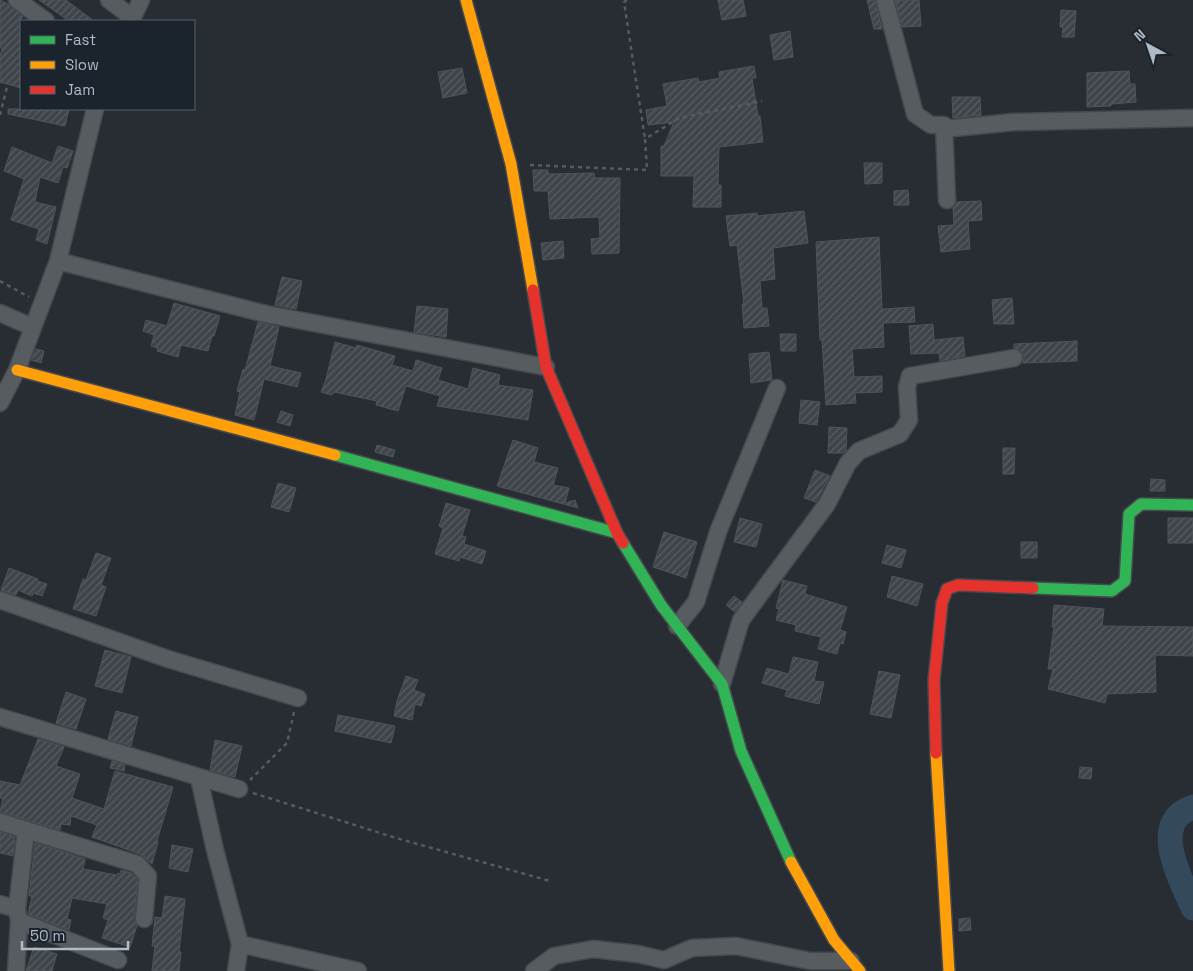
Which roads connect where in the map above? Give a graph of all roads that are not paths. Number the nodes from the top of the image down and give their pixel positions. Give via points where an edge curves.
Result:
1 (17, 0) edge
2 (109, 0) edge
3 (141, 0) edge
4 (466, 0) edge
5 (885, 0) edge
6 (45, 20) edge
7 (132, 20) edge
8 (95, 110) edge
9 (1193, 118) edge
10 (944, 129) junction
11 (947, 200) dead end
12 (58, 261) junction
13 (0, 314) edge
14 (32, 327) junction
15 (1014, 358) dead end
16 (546, 367) junction
17 (17, 370) junction
18 (777, 388) dead end
19 (0, 403) edge
20 (1193, 505) edge
21 (616, 533) junction
22 (0, 600) edge
23 (677, 626) junction
24 (722, 684) junction
25 (298, 698) road end
26 (0, 717) edge
27 (199, 778) junction
28 (239, 789) road end
29 (0, 822) edge
30 (26, 830) junction
31 (0, 904) edge
32 (18, 915) junction
33 (144, 919) dead end
34 (240, 944) junction
35 (118, 960) dead end
36 (855, 966) edge
37 (16, 971) edge
38 (236, 971) edge
39 (358, 971) edge
40 (534, 971) edge
41 (949, 971) edge

1 - 6 street
2 - 7 street
3 - 7 street
4 - 16 street via 511,164
5 - 10 street via 914,114 930,125 944,125
8 - 12 street
9 - 10 street via 1014,122
10 - 11 street
12 - 14 street
12 - 16 street via 266,314
13 - 14 street
14 - 17 street
15 - 24 street via 910,376 907,387 909,420 900,434 860,451 848,463 826,504 741,620
16 - 21 street
17 - 19 street
17 - 21 street
18 - 23 street via 718,532 696,602
20 - 41 street via 1141,504 1129,514 1125,581 1112,591 958,586 947,589 942,603 934,680 936,774
21 - 23 street
22 - 25 street via 168,659
23 - 24 street
24 - 36 street via 742,751 794,868 834,940
26 - 27 street
27 - 28 street
27 - 34 street
29 - 30 street
30 - 32 street
30 - 33 street via 137,864 148,876
31 - 32 street
32 - 35 street
32 - 37 street
34 - 38 street
34 - 39 street
36 - 40 street via 810,962 736,946 692,948 664,960 593,949 554,956

